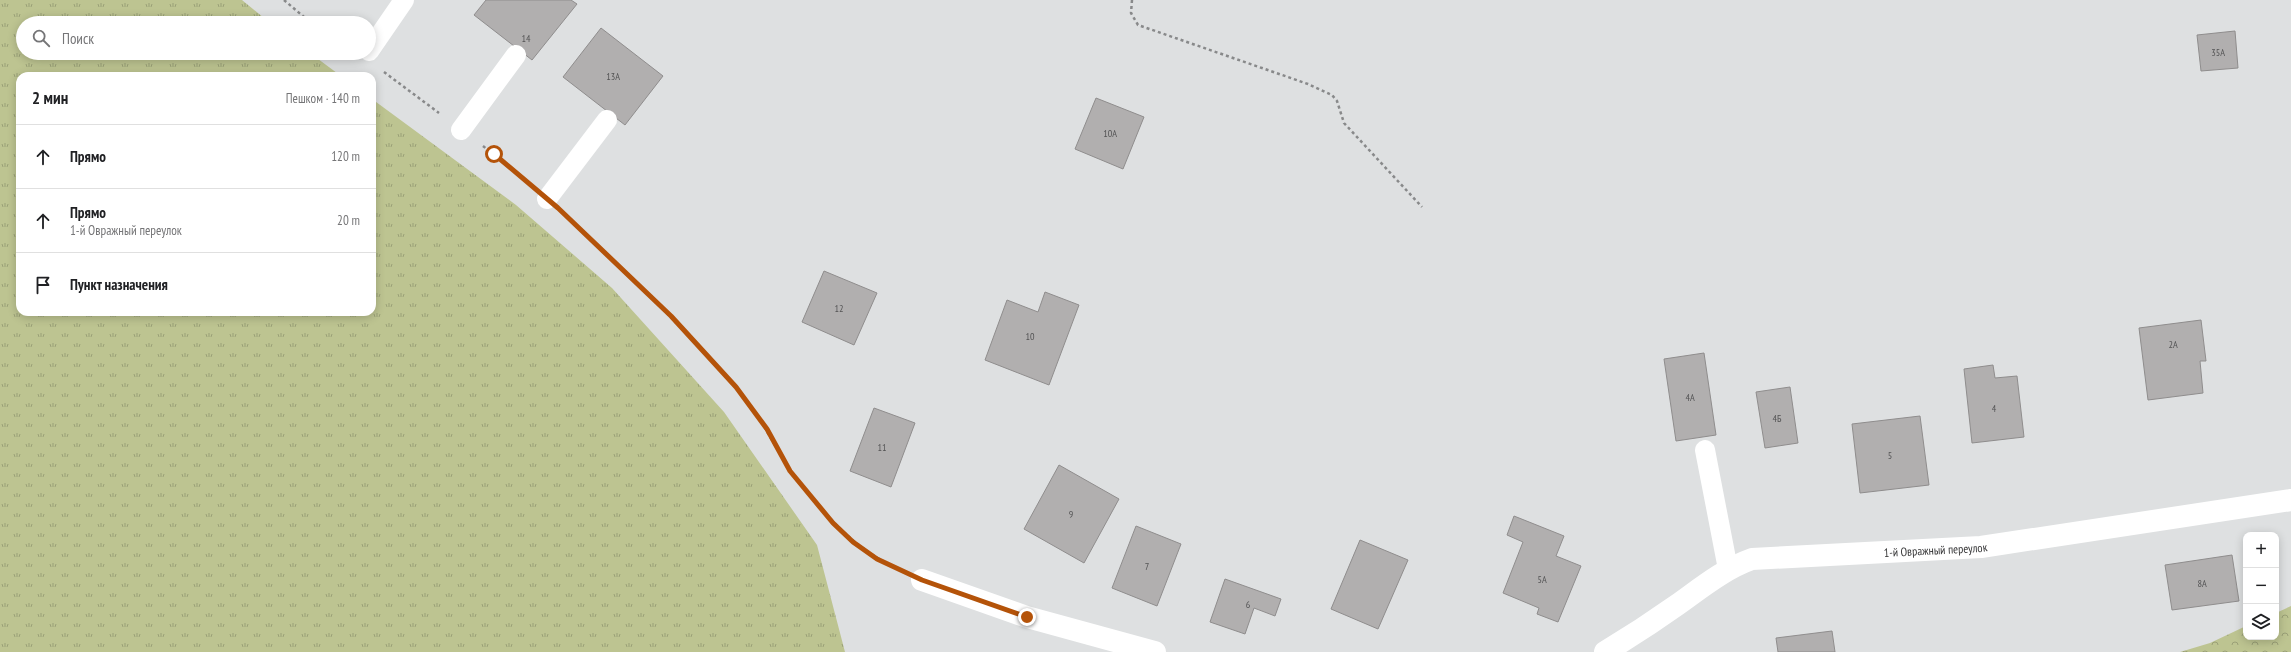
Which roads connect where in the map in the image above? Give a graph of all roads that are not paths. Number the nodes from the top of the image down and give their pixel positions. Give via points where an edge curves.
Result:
1 (404, 0) edge
2 (376, 41) edge
3 (516, 55) dead end
4 (607, 120) dead end
5 (461, 130) road end
6 (547, 199) road end
7 (1705, 450) dead end
8 (2291, 500) edge
9 (1728, 569) junction
10 (922, 580) road end
11 (1155, 652) edge
12 (1605, 652) edge

1 - 2 lane
3 - 5 lane
4 - 6 lane
7 - 9 lane
8 - 9 street, 1-й Овражный переулок via 1981,547 1752,559
9 - 12 street, 1-й Овражный переулок via 1640,631
10 - 11 street via 1027,617

